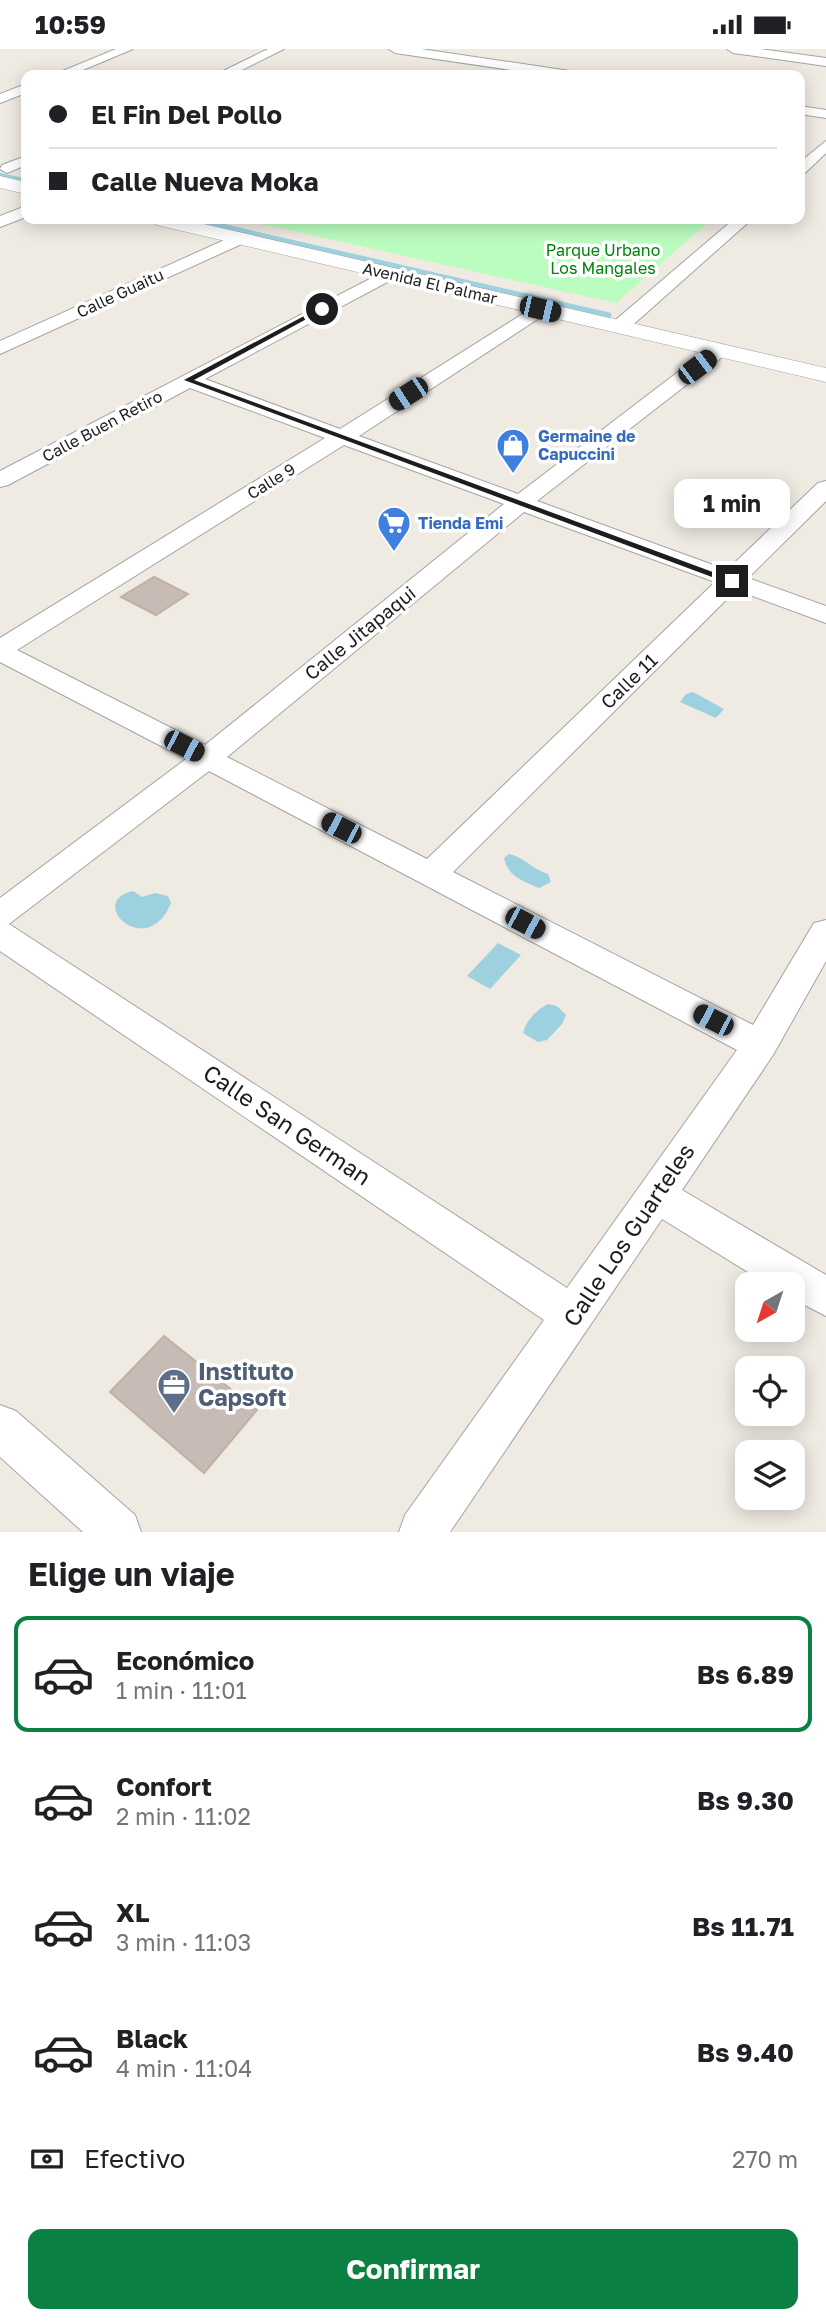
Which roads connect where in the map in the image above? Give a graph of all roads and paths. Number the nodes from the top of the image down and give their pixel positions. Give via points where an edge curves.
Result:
1 (127, 49) edge
2 (278, 49) edge
3 (395, 49) edge
4 (490, 49) edge
5 (736, 49) edge
6 (468, 60) junction
7 (826, 62) edge
8 (73, 70) edge
9 (234, 70) edge
10 (448, 70) dead end
11 (536, 70) edge
12 (21, 90) edge
13 (0, 99) edge
14 (805, 111) edge
15 (826, 114) edge
16 (826, 145) edge
17 (805, 165) edge
18 (21, 213) edge
19 (0, 222) edge
20 (179, 224) edge
21 (239, 224) edge
22 (738, 224) edge
23 (240, 238) junction
24 (288, 241) junction
25 (389, 274) junction
26 (540, 309) junction
27 (637, 312) junction
28 (619, 327) junction
29 (1, 347) edge
30 (719, 350) junction
31 (826, 355) edge
32 (826, 375) edge
33 (188, 380) junction
34 (342, 437) junction
35 (0, 480) edge
36 (826, 488) edge
37 (520, 503) junction
38 (732, 581) junction
39 (826, 615) edge
40 (0, 650) edge
41 (207, 758) junction
42 (431, 874) junction
43 (0, 915) edge
44 (826, 932) edge
45 (0, 934) edge
46 (760, 1045) junction
47 (656, 1195) junction
48 (826, 1297) edge
49 (574, 1316) junction
50 (0, 1427) edge
51 (118, 1532) edge
52 (422, 1532) edge

1 - 8 street
2 - 9 street
3 - 6 street
4 - 6 street
5 - 7 street
6 - 10 street
6 - 11 street
12 - 13 street
14 - 15 street
16 - 17 street
18 - 19 street
20 - 23 street, Avenida El Palmar
21 - 24 street, Avenida El Palmar
22 - 27 street
23 - 24 street, Avenida El Palmar
23 - 29 street, Calle Guaitu
24 - 25 street, Avenida El Palmar
24 - 27 street, Avenida El Palmar
25 - 26 street, Avenida El Palmar
25 - 33 street, Calle Buen Retiro
26 - 28 street, Avenida El Palmar
26 - 34 street, Calle 9
27 - 28 street
27 - 31 street, Avenida El Palmar
28 - 30 street, Avenida El Palmar
30 - 32 street, Avenida El Palmar
30 - 37 street, Calle Jitapaqui
33 - 34 street
33 - 35 street, Calle Buen Retiro
34 - 37 street
34 - 40 street, Calle 9
36 - 38 street, Calle 11
37 - 38 street
37 - 41 street, Calle Jitapaqui
38 - 39 street
38 - 42 street, Calle 11
40 - 41 street
41 - 42 street
41 - 43 street, Calle Jitapaqui
42 - 46 street
44 - 46 street, Calle Los Guarteles
45 - 49 street, Calle San German
46 - 47 street, Calle Los Guarteles
47 - 48 street
47 - 49 street, Calle Los Guarteles
49 - 52 street, Calle Los Guarteles
50 - 51 street

